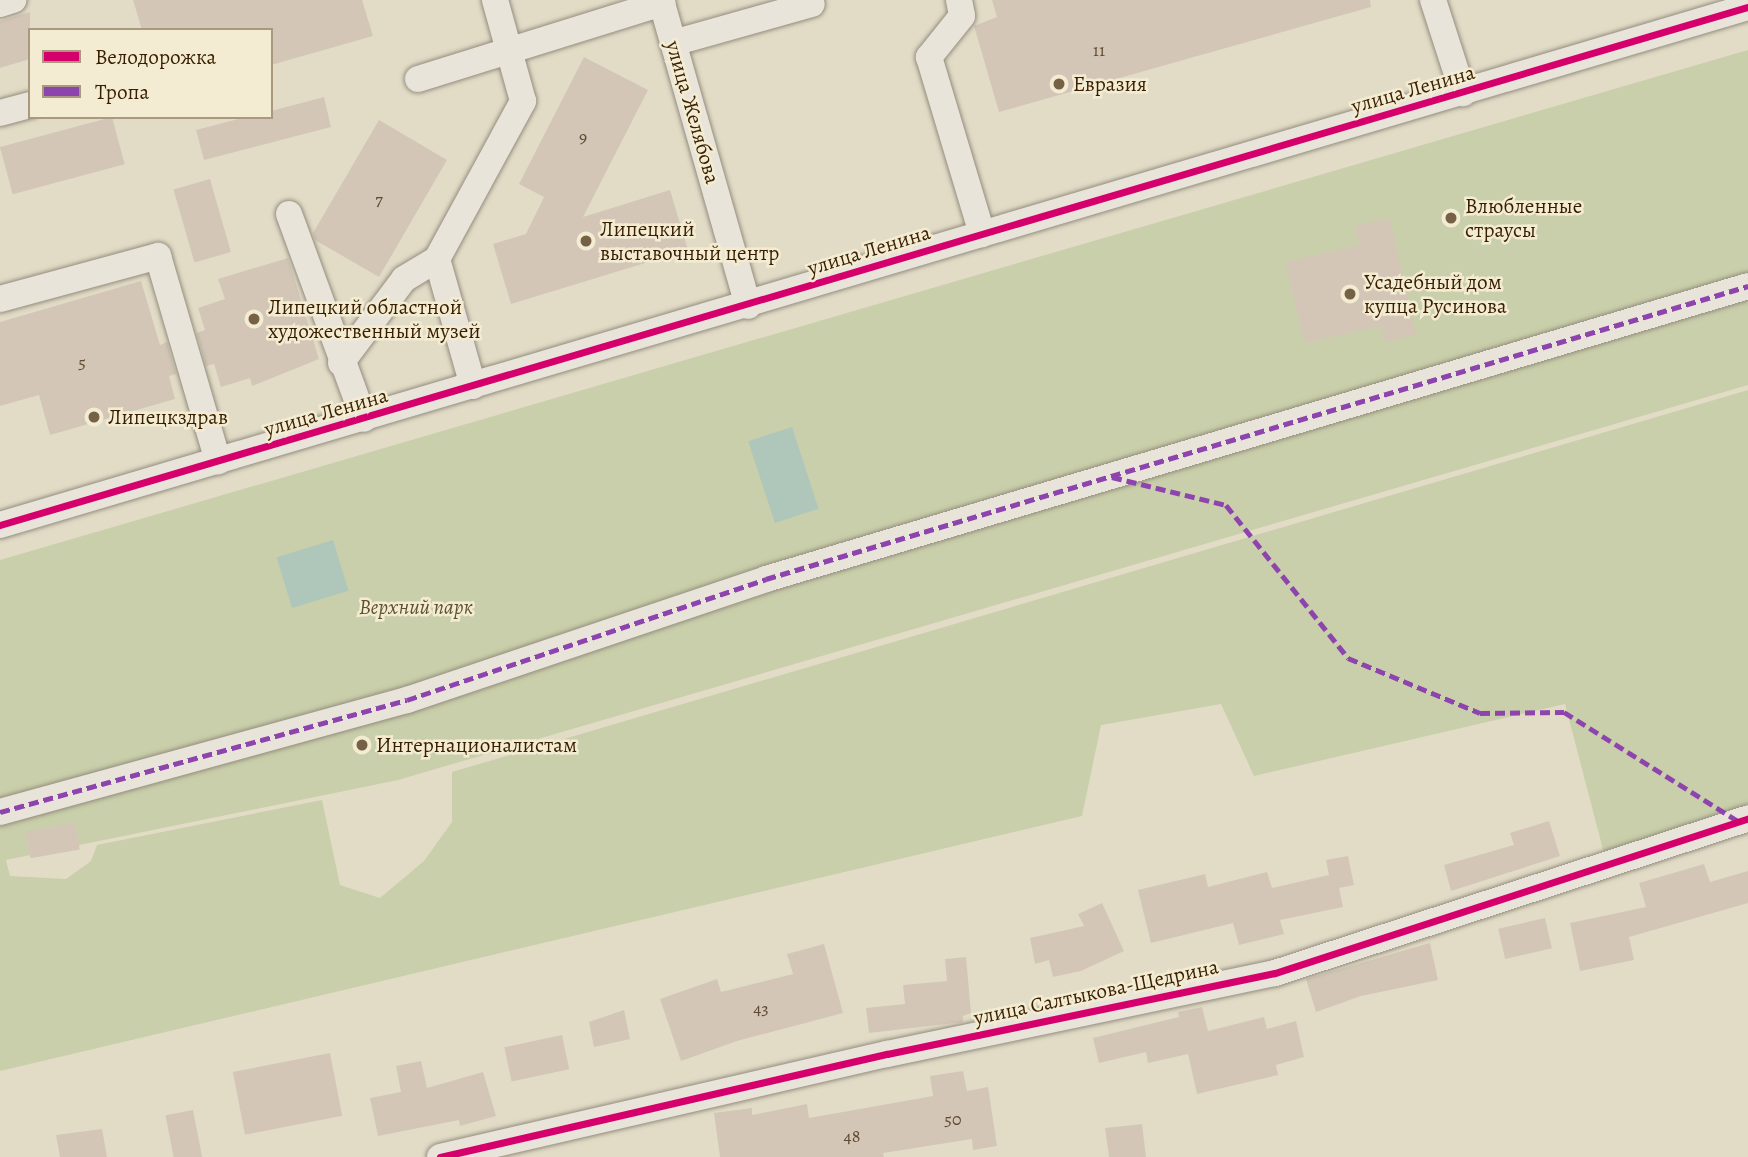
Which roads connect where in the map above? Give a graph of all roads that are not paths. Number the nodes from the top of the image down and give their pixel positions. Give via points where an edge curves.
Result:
1 (13, 0) edge
2 (495, 0) edge
3 (959, 0) edge
4 (1433, 0) edge
5 (661, 2) edge
6 (0, 4) edge
7 (812, 4) dead end
8 (1748, 7) edge
9 (673, 43) junction
10 (509, 52) junction
11 (418, 79) dead end
12 (1463, 93) junction
13 (28, 106) edge
14 (0, 113) edge
15 (289, 214) dead end
16 (982, 234) junction
17 (437, 259) junction
18 (1748, 286) edge
19 (0, 299) edge
20 (748, 306) junction
21 (341, 363) junction
22 (473, 386) junction
23 (364, 419) junction
24 (218, 461) junction
25 (0, 525) edge
26 (0, 811) edge
27 (1748, 818) edge
28 (440, 1157) edge

1 - 6 street
2 - 10 street
3 - 16 street via 962,16 929,57
4 - 12 street
5 - 9 street, улица Желябова
5 - 10 street
7 - 9 street
8 - 12 street, улица Ленина
9 - 20 street, улица Желябова
10 - 11 street
10 - 17 street via 523,101
12 - 16 street, улица Ленина
13 - 14 street
15 - 21 street
16 - 20 street, улица Ленина
17 - 21 street via 404,279
17 - 22 street
18 - 26 street via 766,579 407,700
19 - 24 street via 158,256
20 - 22 street, улица Ленина
21 - 23 street
22 - 23 street, улица Ленина
23 - 24 street, улица Ленина
24 - 25 street, улица Ленина
27 - 28 street, улица Салтыкова-Щедрина via 1275,973 887,1054

